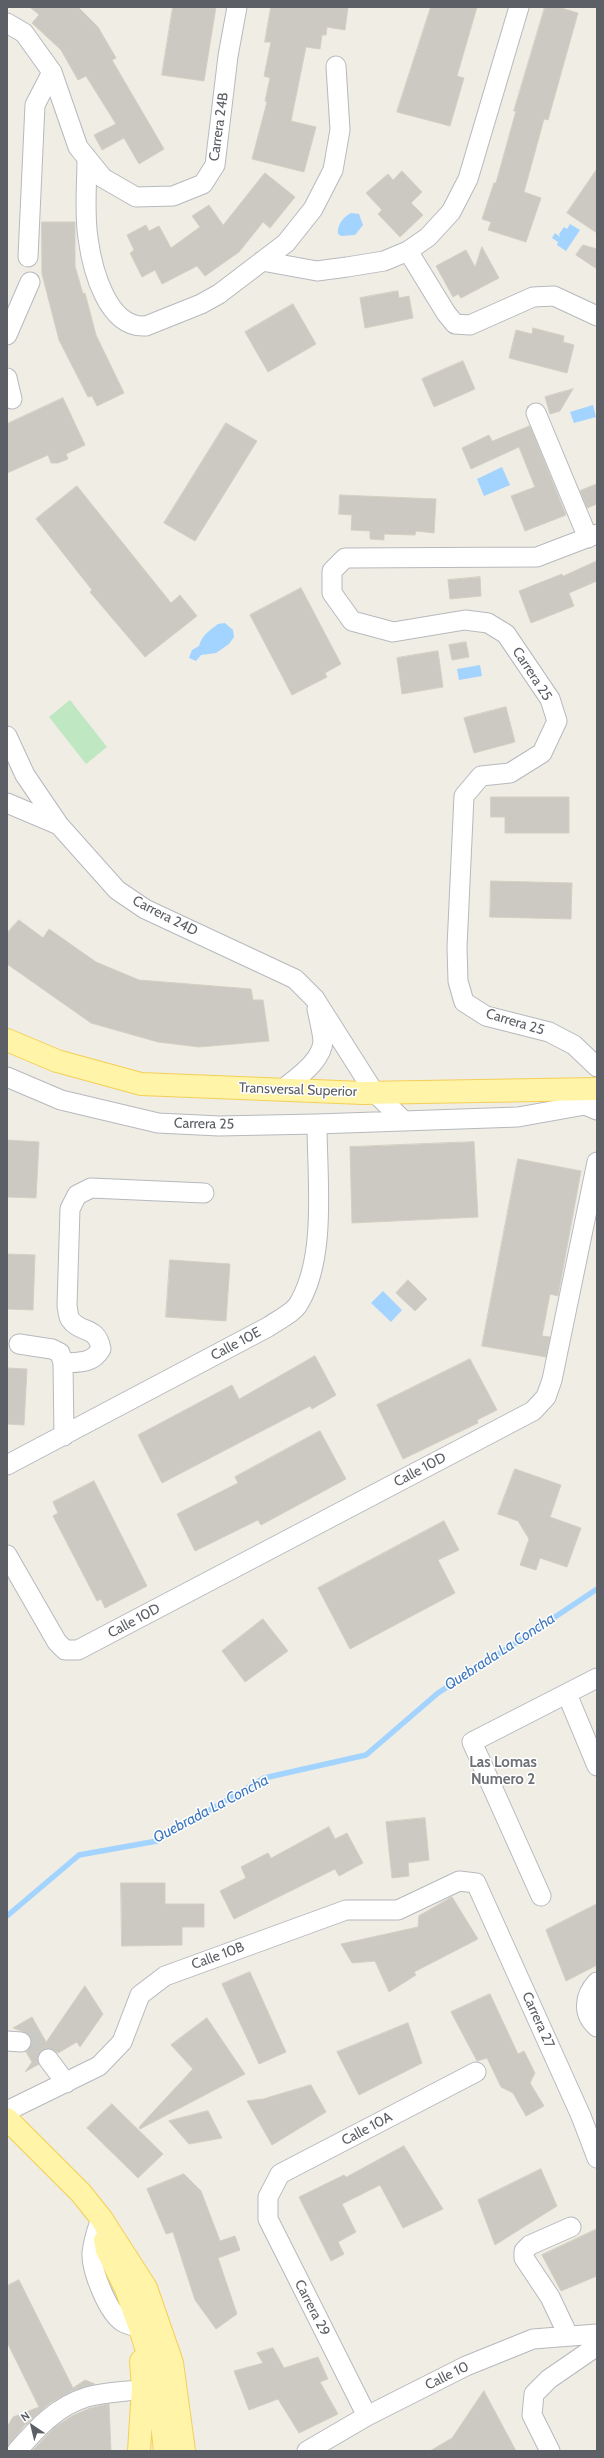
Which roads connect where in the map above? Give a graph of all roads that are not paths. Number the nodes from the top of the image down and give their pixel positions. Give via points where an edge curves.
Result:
1 (237, 7) edge
2 (519, 7) edge
3 (7, 23) edge
4 (336, 66) dead end
5 (52, 72) junction
6 (87, 158) junction
7 (408, 251) junction
8 (28, 257) dead end
9 (262, 261) junction
10 (30, 282) dead end
11 (597, 316) edge
12 (7, 335) edge
13 (7, 378) edge
14 (12, 398) dead end
15 (536, 413) dead end
16 (593, 536) edge
17 (7, 736) edge
18 (7, 803) edge
19 (59, 825) junction
20 (315, 999) junction
21 (7, 1040) edge
22 (597, 1067) edge
23 (7, 1077) edge
24 (597, 1089) edge
25 (282, 1090) junction
26 (374, 1092) junction
27 (597, 1110) edge
28 (404, 1120) junction
29 (317, 1124) junction
30 (597, 1162) edge
31 (204, 1193) dead end
32 (19, 1344) dead end
33 (63, 1363) junction
34 (64, 1436) junction
35 (7, 1465) edge
36 (7, 1555) edge
37 (597, 1678) edge
38 (567, 1694) junction
39 (597, 1766) edge
40 (476, 1883) joint
41 (541, 1896) dead end
42 (597, 1982) edge
43 (597, 2027) edge
44 (48, 2059) tunnel mouth
45 (476, 2072) dead end
46 (66, 2083) junction
47 (7, 2111) edge
48 (7, 2120) edge
49 (597, 2158) edge
50 (268, 2197) joint
51 (101, 2218) junction
52 (571, 2227) dead end
53 (140, 2328) junction
54 (597, 2334) edge
55 (568, 2335) junction
56 (597, 2346) edge
57 (143, 2389) junction
58 (367, 2416) junction
59 (17, 2451) edge
60 (139, 2451) edge
61 (165, 2451) edge
62 (184, 2451) edge
63 (307, 2451) edge
64 (550, 2451) edge

1 - 6 street, Carrera 24B via 228,56 215,165 203,184 174,196 136,197 103,178
2 - 7 street via 468,179 451,212 428,237
3 - 5 street, Carrera 24B via 24,33
4 - 9 street via 340,130 333,170 313,209 286,243
5 - 6 street, Carrera 24B via 78,147
5 - 8 street via 34,105
6 - 9 street via 87,237 102,294 117,316 137,327 146,326 201,304
7 - 9 street via 384,261 317,271
7 - 11 street via 455,324 470,325 533,297 554,296
10 - 12 street
13 - 14 street
15 - 16 street
16 - 22 street, Carrera 25 via 537,557 345,558 332,571 332,593 352,621 381,630 393,632 465,620 488,622 506,634 550,699 557,720 542,752 510,773 481,776 464,796 458,981 464,1002 486,1016 549,1032 574,1045
17 - 19 street, Carrera 24D via 25,775
18 - 19 street
19 - 20 street, Carrera 24D via 117,890 145,910 295,979
20 - 25 street via 323,1041 319,1054 311,1065
20 - 26 street, Carrera 24D
21 - 25 main road, Transversal Superior via 57,1062 142,1084
23 - 29 street, Carrera 25 via 61,1100 158,1123 219,1126
24 - 26 main road, Transversal Superior
25 - 26 main road, Transversal Superior
26 - 28 street, Carrera 24D
27 - 28 street, Carrera 25 via 585,1106 518,1118
28 - 29 street, Carrera 25
29 - 34 street, Calle 10E via 317,1237 310,1275 298,1305 268,1327
30 - 36 street, Calle 10D via 552,1380 546,1398 533,1411 78,1650 65,1650 57,1642
31 - 33 street via 91,1188 77,1195 70,1209 67,1306 70,1319 92,1332 100,1340 101,1349 96,1357 85,1362
32 - 33 street via 52,1348 60,1353
33 - 34 street
34 - 35 street, Calle 10E
37 - 38 street
38 - 39 street
38 - 41 street via 472,1742
40 - 46 street, Calle 10B via 459,1881 398,1910 346,1910 166,1976 140,1995 122,2042 99,2066
40 - 49 street, Carrera 27 via 581,2116
42 - 43 street via 588,1992 586,2011
44 - 46 street
45 - 50 street, Calle 10A via 280,2174
46 - 47 street, Calle 10B
48 - 51 main road via 81,2193
50 - 58 street, Carrera 29 via 268,2220
51 - 53 main road via 107,2250 127,2291
51 - 62 main road via 146,2288 172,2363
52 - 55 street via 530,2245 524,2251 524,2258 550,2297
53 - 57 main road
53 - 61 main road via 158,2386
54 - 55 street, Calle 10
55 - 58 street, Calle 10 via 533,2339 520,2344 466,2366
56 - 64 street via 550,2379 534,2394 532,2415
57 - 59 street via 88,2397 61,2409 38,2426
57 - 60 main road
58 - 63 street, Calle 10

